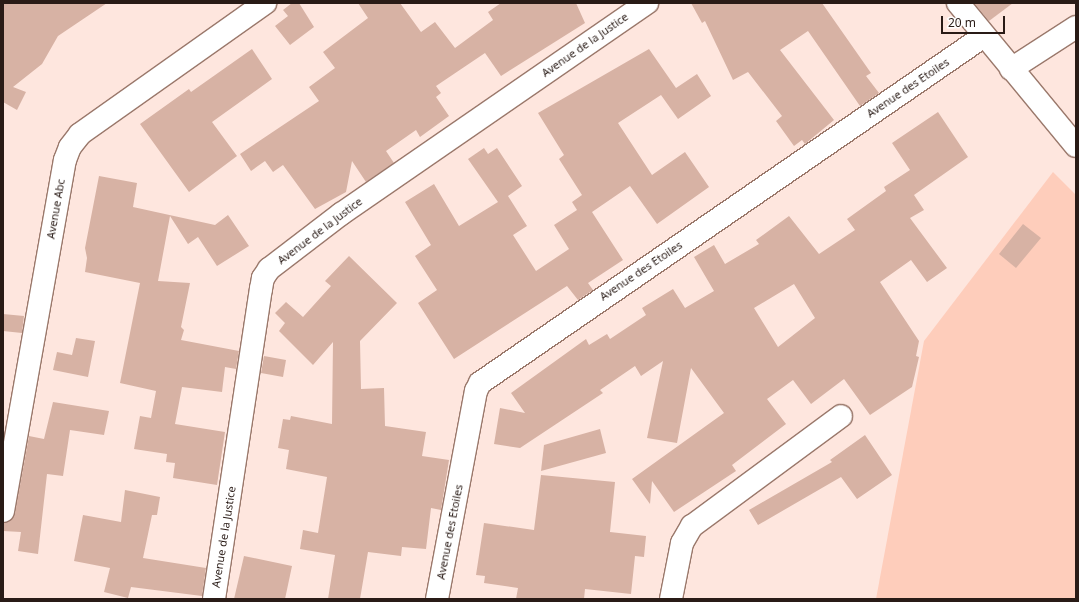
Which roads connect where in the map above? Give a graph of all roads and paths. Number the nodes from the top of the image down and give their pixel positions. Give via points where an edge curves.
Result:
1 (265, 3) edge
2 (647, 3) edge
3 (958, 3) edge
4 (1076, 27) edge
5 (984, 36) junction
6 (1011, 69) junction
7 (1076, 146) edge
8 (12, 412) edge
9 (841, 416) dead end
10 (3, 511) edge
11 (214, 599) edge
12 (437, 599) edge
13 (670, 599) edge

1 - 8 street, Avenue Abc via 80,134 70,147 65,160
2 - 11 street, Avenue de la Justice via 341,214 269,269 263,278 261,289
3 - 5 street
4 - 6 street
5 - 6 street
5 - 12 street, Avenue des Etoiles via 480,383 476,391
6 - 7 street
8 - 10 street, Avenue Abc
9 - 13 street via 692,526 682,543

